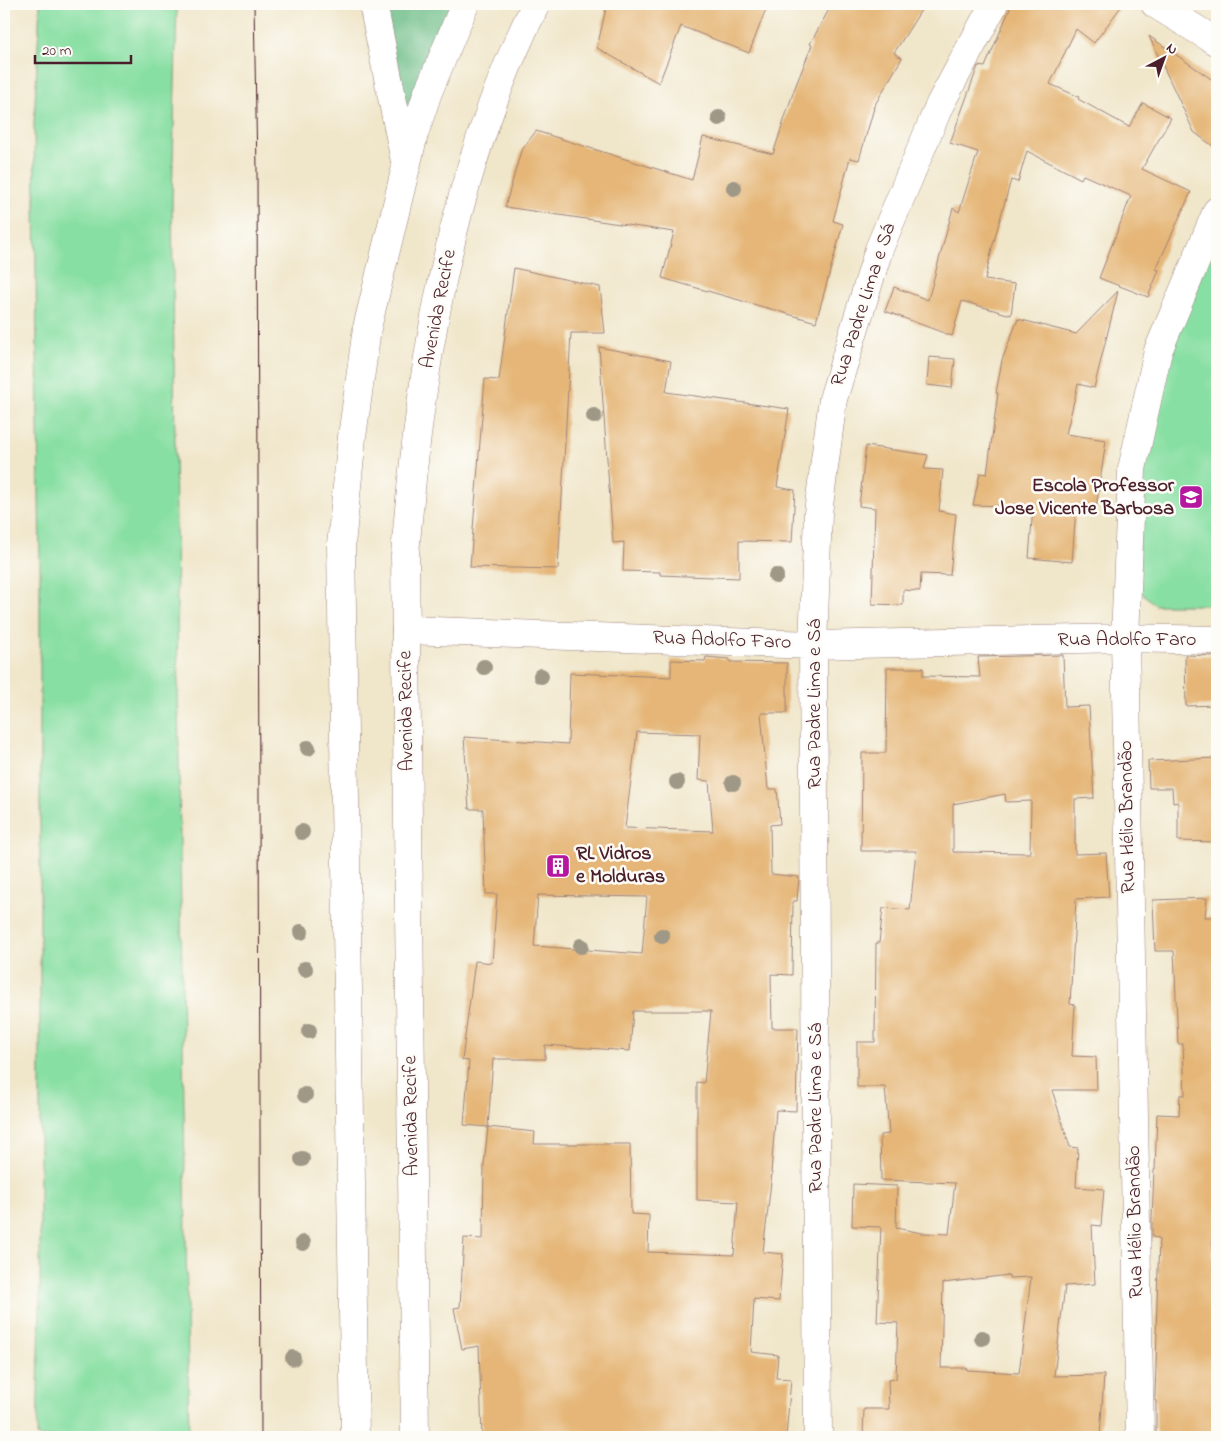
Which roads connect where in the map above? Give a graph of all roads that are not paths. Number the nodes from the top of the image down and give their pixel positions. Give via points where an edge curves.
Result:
1 (373, 4) edge
2 (464, 4) edge
3 (536, 4) edge
4 (994, 4) edge
5 (1155, 4) edge
6 (1217, 42) edge
7 (406, 166) junction
8 (1217, 211) edge
9 (406, 630) junction
10 (1125, 638) junction
11 (1217, 640) edge
12 (814, 644) junction
13 (355, 1437) edge
14 (415, 1437) edge
15 (818, 1437) edge
16 (1140, 1437) edge

1 - 7 street
2 - 7 street via 428,92
3 - 9 street, Avenida Recife via 524,26 468,172 431,333 410,486 405,555
4 - 12 street, Rua Padre Lima e Sá via 940,104 879,249 833,399 818,513
5 - 6 street
7 - 13 street via 367,328 341,545
8 - 10 street, Rua Hélio Brandão via 1158,351 1132,469
9 - 12 street, Rua Adolfo Faro
9 - 14 street, Avenida Recife
10 - 11 street, Rua Adolfo Faro
10 - 12 street, Rua Adolfo Faro
10 - 16 street, Rua Hélio Brandão
12 - 15 street, Rua Padre Lima e Sá

